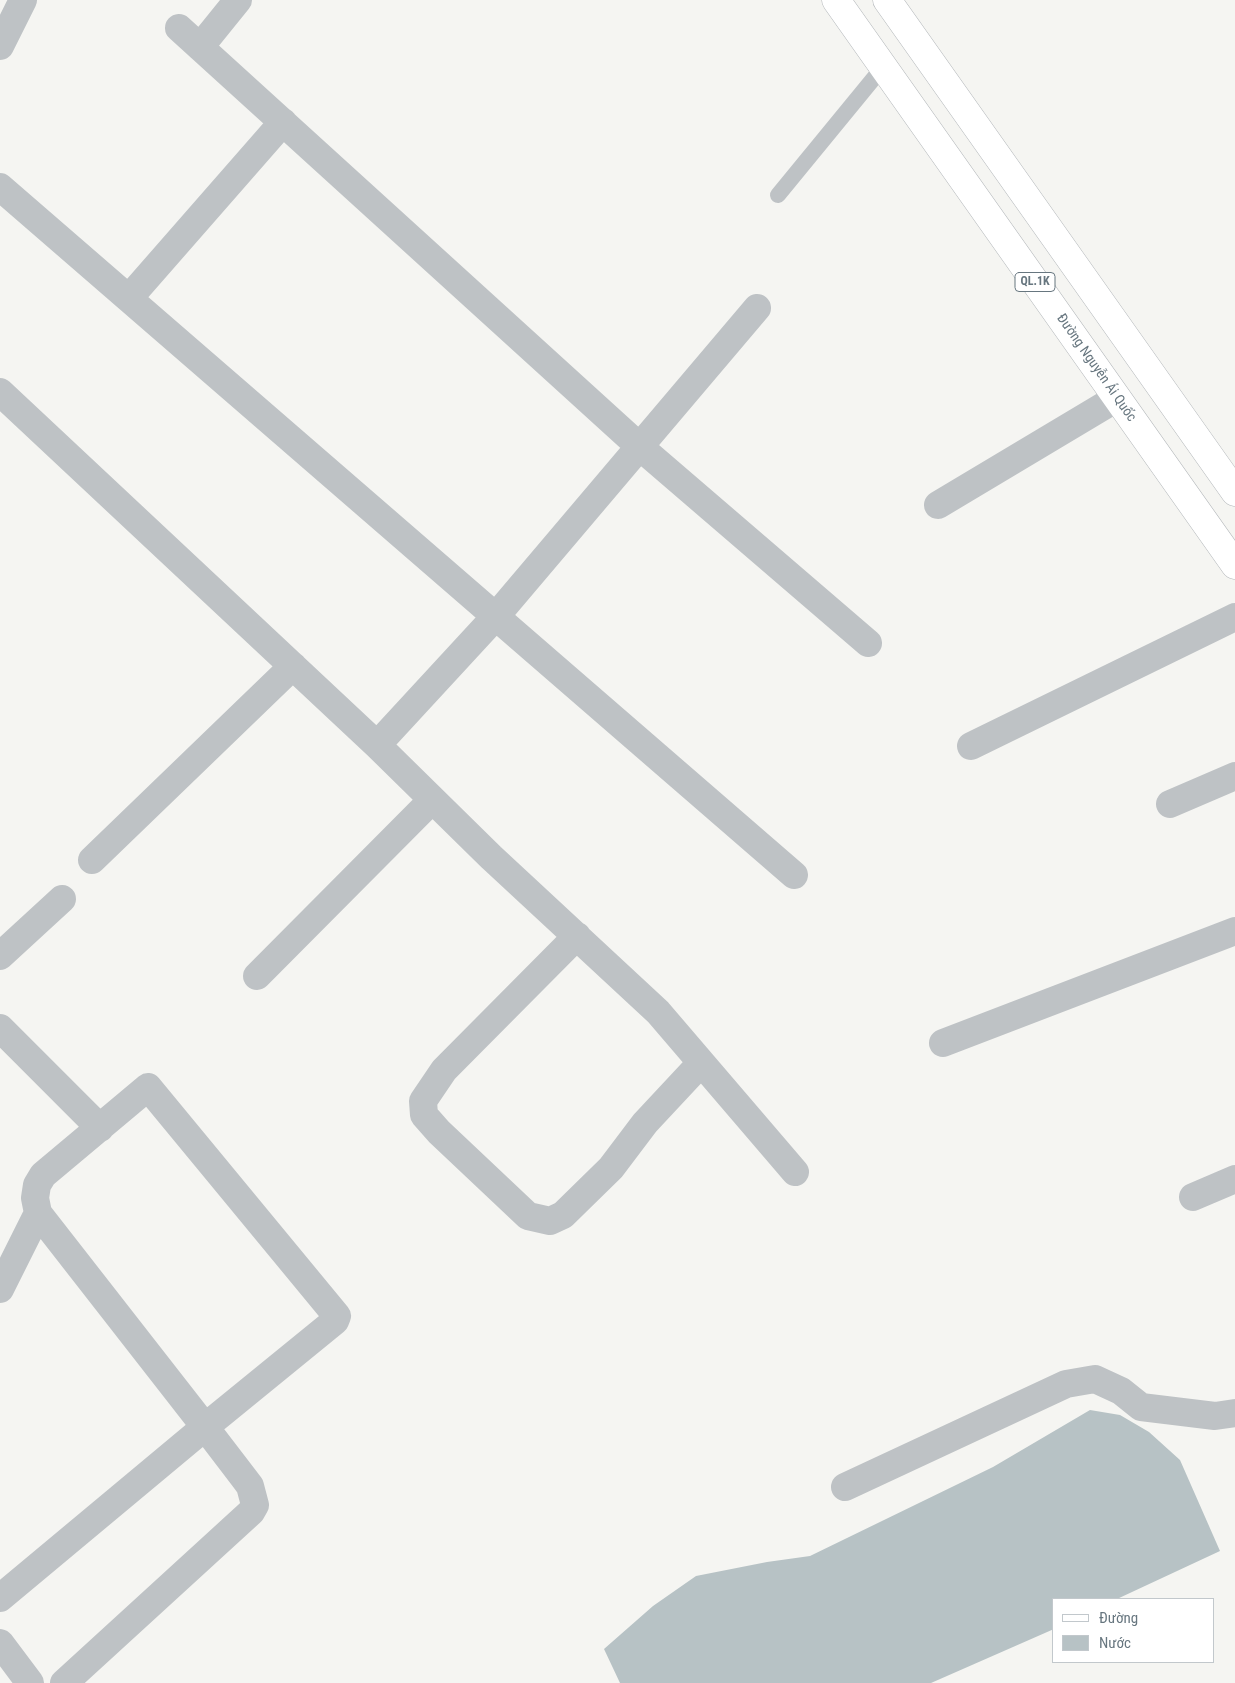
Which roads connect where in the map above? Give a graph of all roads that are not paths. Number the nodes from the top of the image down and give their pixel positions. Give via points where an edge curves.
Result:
1 (24, 0) edge
2 (238, 0) edge
3 (836, 0) edge
4 (887, 0) edge
5 (179, 28) dead end
6 (0, 46) edge
7 (200, 47) junction
8 (883, 67) junction
9 (283, 122) junction
10 (0, 187) edge
11 (778, 195) dead end
12 (129, 298) junction
13 (757, 308) dead end
14 (0, 392) edge
15 (1117, 398) junction
16 (640, 447) junction
17 (1235, 492) edge
18 (938, 506) dead end
19 (1231, 550) edge
20 (496, 616) junction
21 (1235, 617) edge
22 (868, 643) dead end
23 (293, 666) junction
24 (377, 745) junction
25 (972, 746) dead end
26 (1235, 776) edge
27 (432, 800) junction
28 (1170, 804) dead end
29 (92, 860) dead end
30 (794, 875) dead end
31 (62, 898) dead end
32 (1235, 931) edge
33 (577, 936) junction
34 (0, 956) edge
35 (257, 976) dead end
36 (0, 1028) edge
37 (943, 1043) dead end
38 (701, 1064) junction
39 (100, 1128) junction
40 (795, 1172) dead end
41 (1235, 1179) edge
42 (1193, 1197) dead end
43 (38, 1213) junction
44 (0, 1288) edge
45 (1235, 1413) edge
46 (205, 1427) junction
47 (845, 1486) dead end
48 (0, 1598) edge
49 (0, 1643) edge
50 (30, 1683) edge
51 (64, 1683) edge

1 - 6 street
2 - 7 street
3 - 8 main road, Đường Nguyễn Ái Quốc / QL.1K
4 - 17 main road, QL.1K
5 - 7 street
7 - 9 street
8 - 11 lane
8 - 15 main road, Đường Nguyễn Ái Quốc / QL.1K
9 - 12 street
9 - 16 street
10 - 12 street
12 - 20 street
13 - 16 street
14 - 23 street
15 - 18 street
15 - 19 main road, Đường Nguyễn Ái Quốc / QL.1K
16 - 20 street
16 - 22 street
20 - 24 street
20 - 30 street
21 - 25 street
23 - 24 street
23 - 29 street
24 - 27 street
26 - 28 street
27 - 33 street
27 - 35 street
31 - 34 street
32 - 37 street
33 - 38 street via 658,1012
33 - 38 street via 444,1070 423,1101 424,1115 439,1132 528,1216 550,1221 563,1215 611,1168 645,1123
36 - 39 street
38 - 40 street
39 - 43 street via 43,1175 35,1198
39 - 46 street via 148,1087 337,1316 336,1321
41 - 42 street
43 - 44 street
43 - 46 street
45 - 47 street via 1214,1416 1141,1407 1121,1391 1095,1379 1066,1384
46 - 48 street
46 - 51 street via 250,1486 255,1505
49 - 50 street

